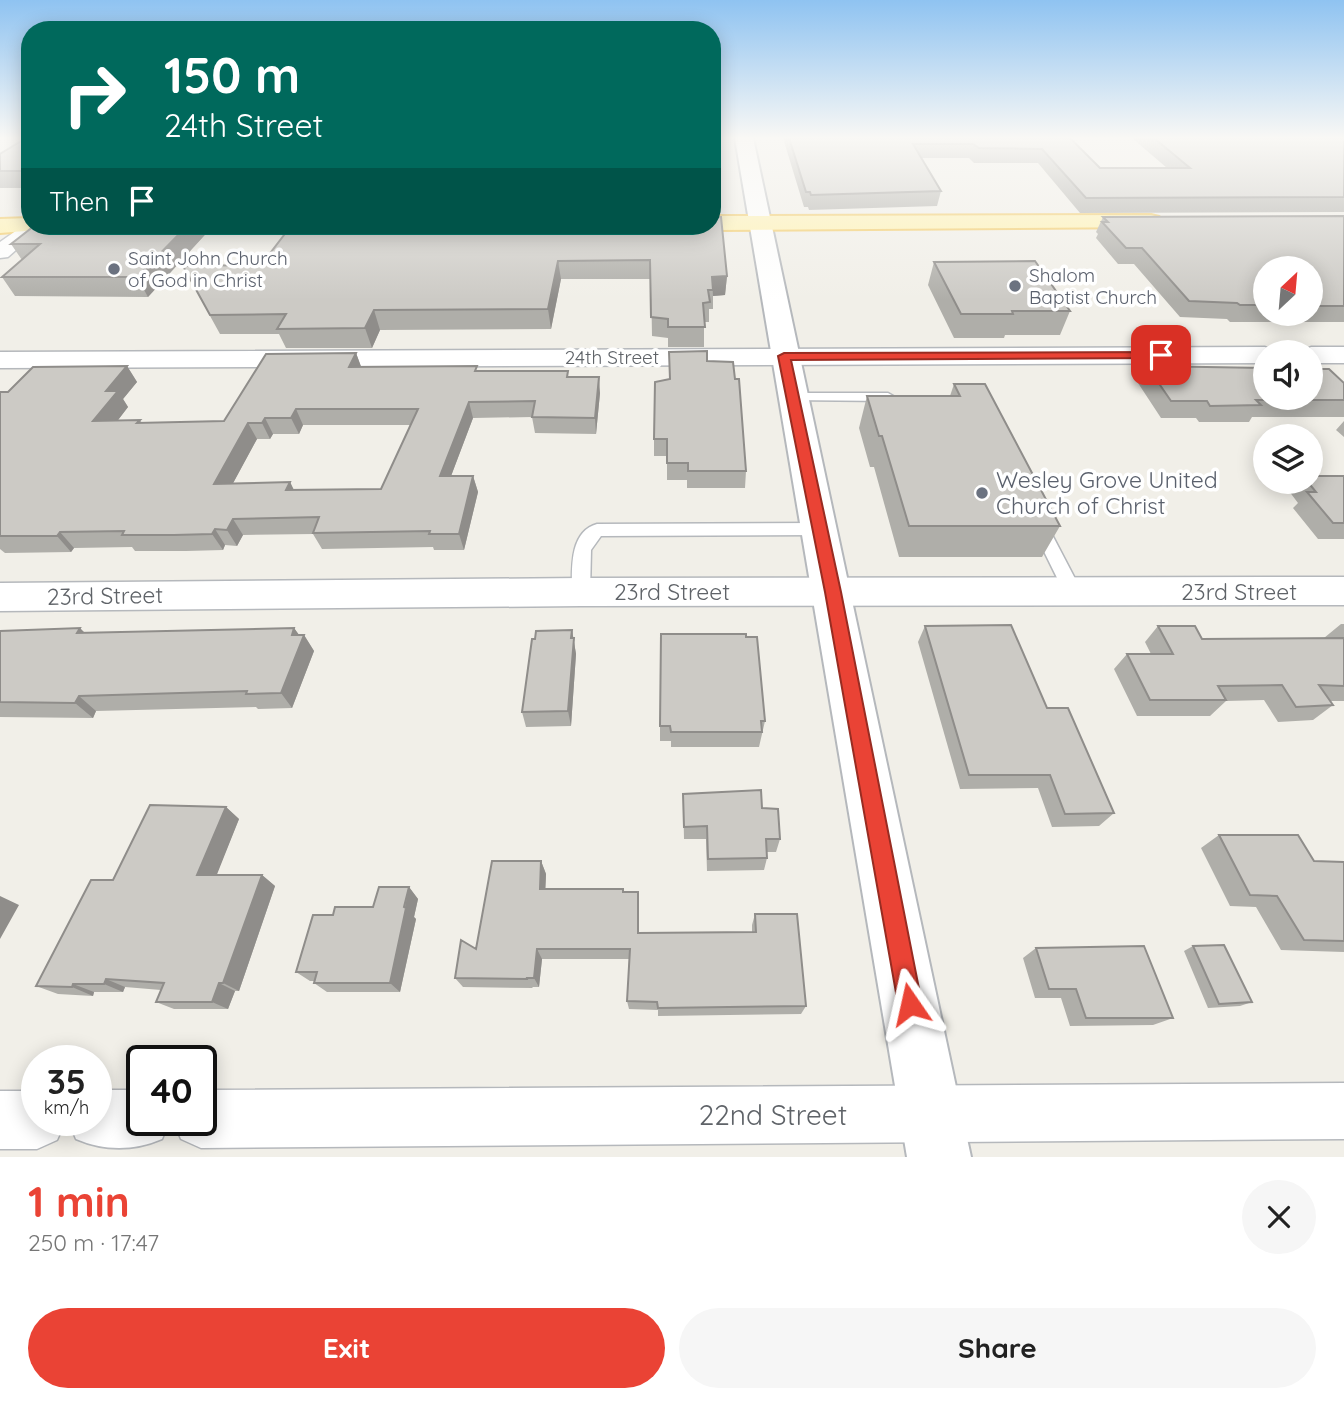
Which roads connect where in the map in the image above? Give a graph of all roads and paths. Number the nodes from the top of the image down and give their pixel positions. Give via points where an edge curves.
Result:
1 (754, 192) edge
2 (1177, 222) edge
3 (721, 223) edge
4 (760, 223) junction
5 (0, 226) edge
6 (21, 226) edge
7 (21, 234) edge
8 (0, 252) edge
9 (1253, 355) edge
10 (1323, 355) edge
11 (1344, 355) edge
12 (784, 356) junction
13 (0, 360) edge
14 (793, 397) junction
15 (901, 397) edge
16 (1030, 506) edge
17 (818, 529) junction
18 (1344, 591) edge
19 (580, 592) junction
20 (833, 592) junction
21 (1073, 592) junction
22 (0, 597) edge
23 (1344, 1111) edge
24 (217, 1119) edge
25 (0, 1120) edge
26 (21, 1120) edge
27 (935, 1136) edge

1 - 4 street
2 - 4 main road
3 - 4 main road
4 - 12 street
5 - 6 main road
7 - 8 street
9 - 12 street, 24th Street
10 - 11 street
12 - 13 street, 24th Street
12 - 14 street
14 - 15 lane
14 - 17 street
16 - 21 lane
17 - 19 lane via 597,530 582,547
17 - 20 street
18 - 21 street, 23rd Street
19 - 20 street, 23rd Street
19 - 22 street, 23rd Street
20 - 21 street, 23rd Street
20 - 27 street
23 - 27 street, 22nd Street
24 - 27 street, 22nd Street
25 - 26 street

